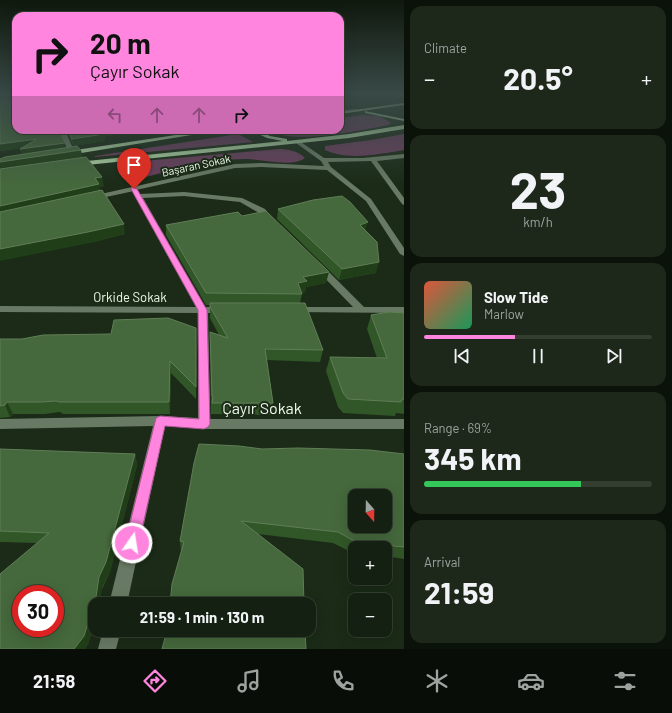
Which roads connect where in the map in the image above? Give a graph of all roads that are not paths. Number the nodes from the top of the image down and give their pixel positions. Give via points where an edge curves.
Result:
1 (404, 127) edge
2 (64, 134) edge
3 (193, 134) edge
4 (262, 134) edge
5 (298, 142) junction
6 (72, 153) junction
7 (65, 154) edge
8 (404, 156) edge
9 (323, 160) junction
10 (374, 161) junction
11 (69, 165) edge
12 (329, 168) junction
13 (136, 193) junction
14 (82, 201) edge
15 (404, 203) edge
16 (279, 228) edge
17 (404, 254) edge
18 (312, 261) edge
19 (0, 309) edge
20 (203, 310) junction
21 (235, 310) edge
22 (282, 310) edge
23 (362, 310) junction
24 (404, 310) edge
25 (160, 421) junction
26 (0, 424) edge
27 (204, 424) junction
28 (404, 424) edge
29 (120, 597) edge
30 (110, 637) edge
31 (107, 649) edge

1 - 5 main road
2 - 6 street
3 - 6 main road
4 - 5 main road
5 - 9 street
5 - 11 main road
6 - 7 main road
8 - 10 street
9 - 10 street
9 - 12 street
10 - 15 street
12 - 13 street, Başaran Sokak via 235,166
12 - 17 street via 369,200
13 - 14 street, Başaran Sokak
13 - 16 street via 184,194 242,200 262,211
13 - 20 street
18 - 23 street
19 - 20 street, Orkide Sokak
20 - 21 street, Orkide Sokak
20 - 27 street
22 - 23 street
23 - 24 street
25 - 26 street, Çayır Sokak
25 - 27 street, Çayır Sokak
25 - 29 street
27 - 28 street, Çayır Sokak
30 - 31 street

